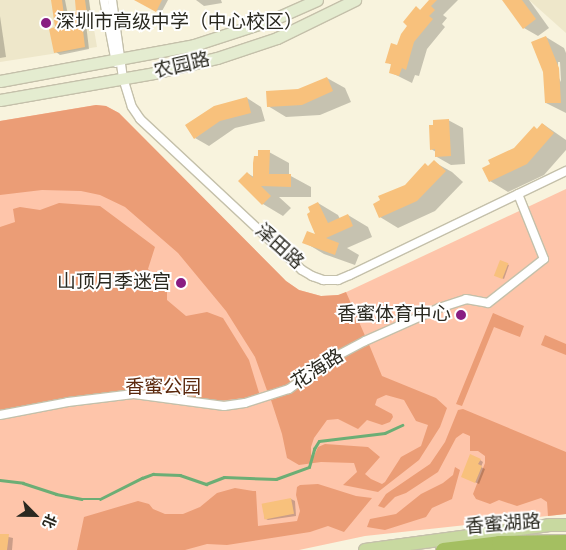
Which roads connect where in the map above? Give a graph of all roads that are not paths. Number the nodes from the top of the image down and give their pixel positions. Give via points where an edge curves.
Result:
1 (104, 0) edge
2 (112, 0) edge
3 (317, 0) edge
4 (355, 0) edge
5 (119, 60) junction
6 (123, 78) junction
7 (0, 81) edge
8 (0, 100) edge
9 (566, 171) edge
10 (518, 194) junction
11 (0, 415) edge
12 (561, 527) edge
13 (566, 542) edge
14 (365, 550) edge
15 (443, 550) edge

1 - 5 street, 泽田路
2 - 5 street, 泽田路
3 - 5 main road, 农园路 via 236,33 194,46
4 - 6 main road, 农园路 via 309,24 246,50
5 - 6 street, 泽田路
5 - 7 main road, 农园路
6 - 8 main road, 农园路
6 - 10 street, 泽田路 via 132,107 153,132 302,270 323,280 338,280 350,275
9 - 10 street, 泽田路
10 - 11 street, 花海路 via 544,259 488,303 466,299 439,308 366,340 331,359 289,389 230,406 134,394
12 - 14 main road
13 - 15 highway, 香蜜湖路 via 499,543

